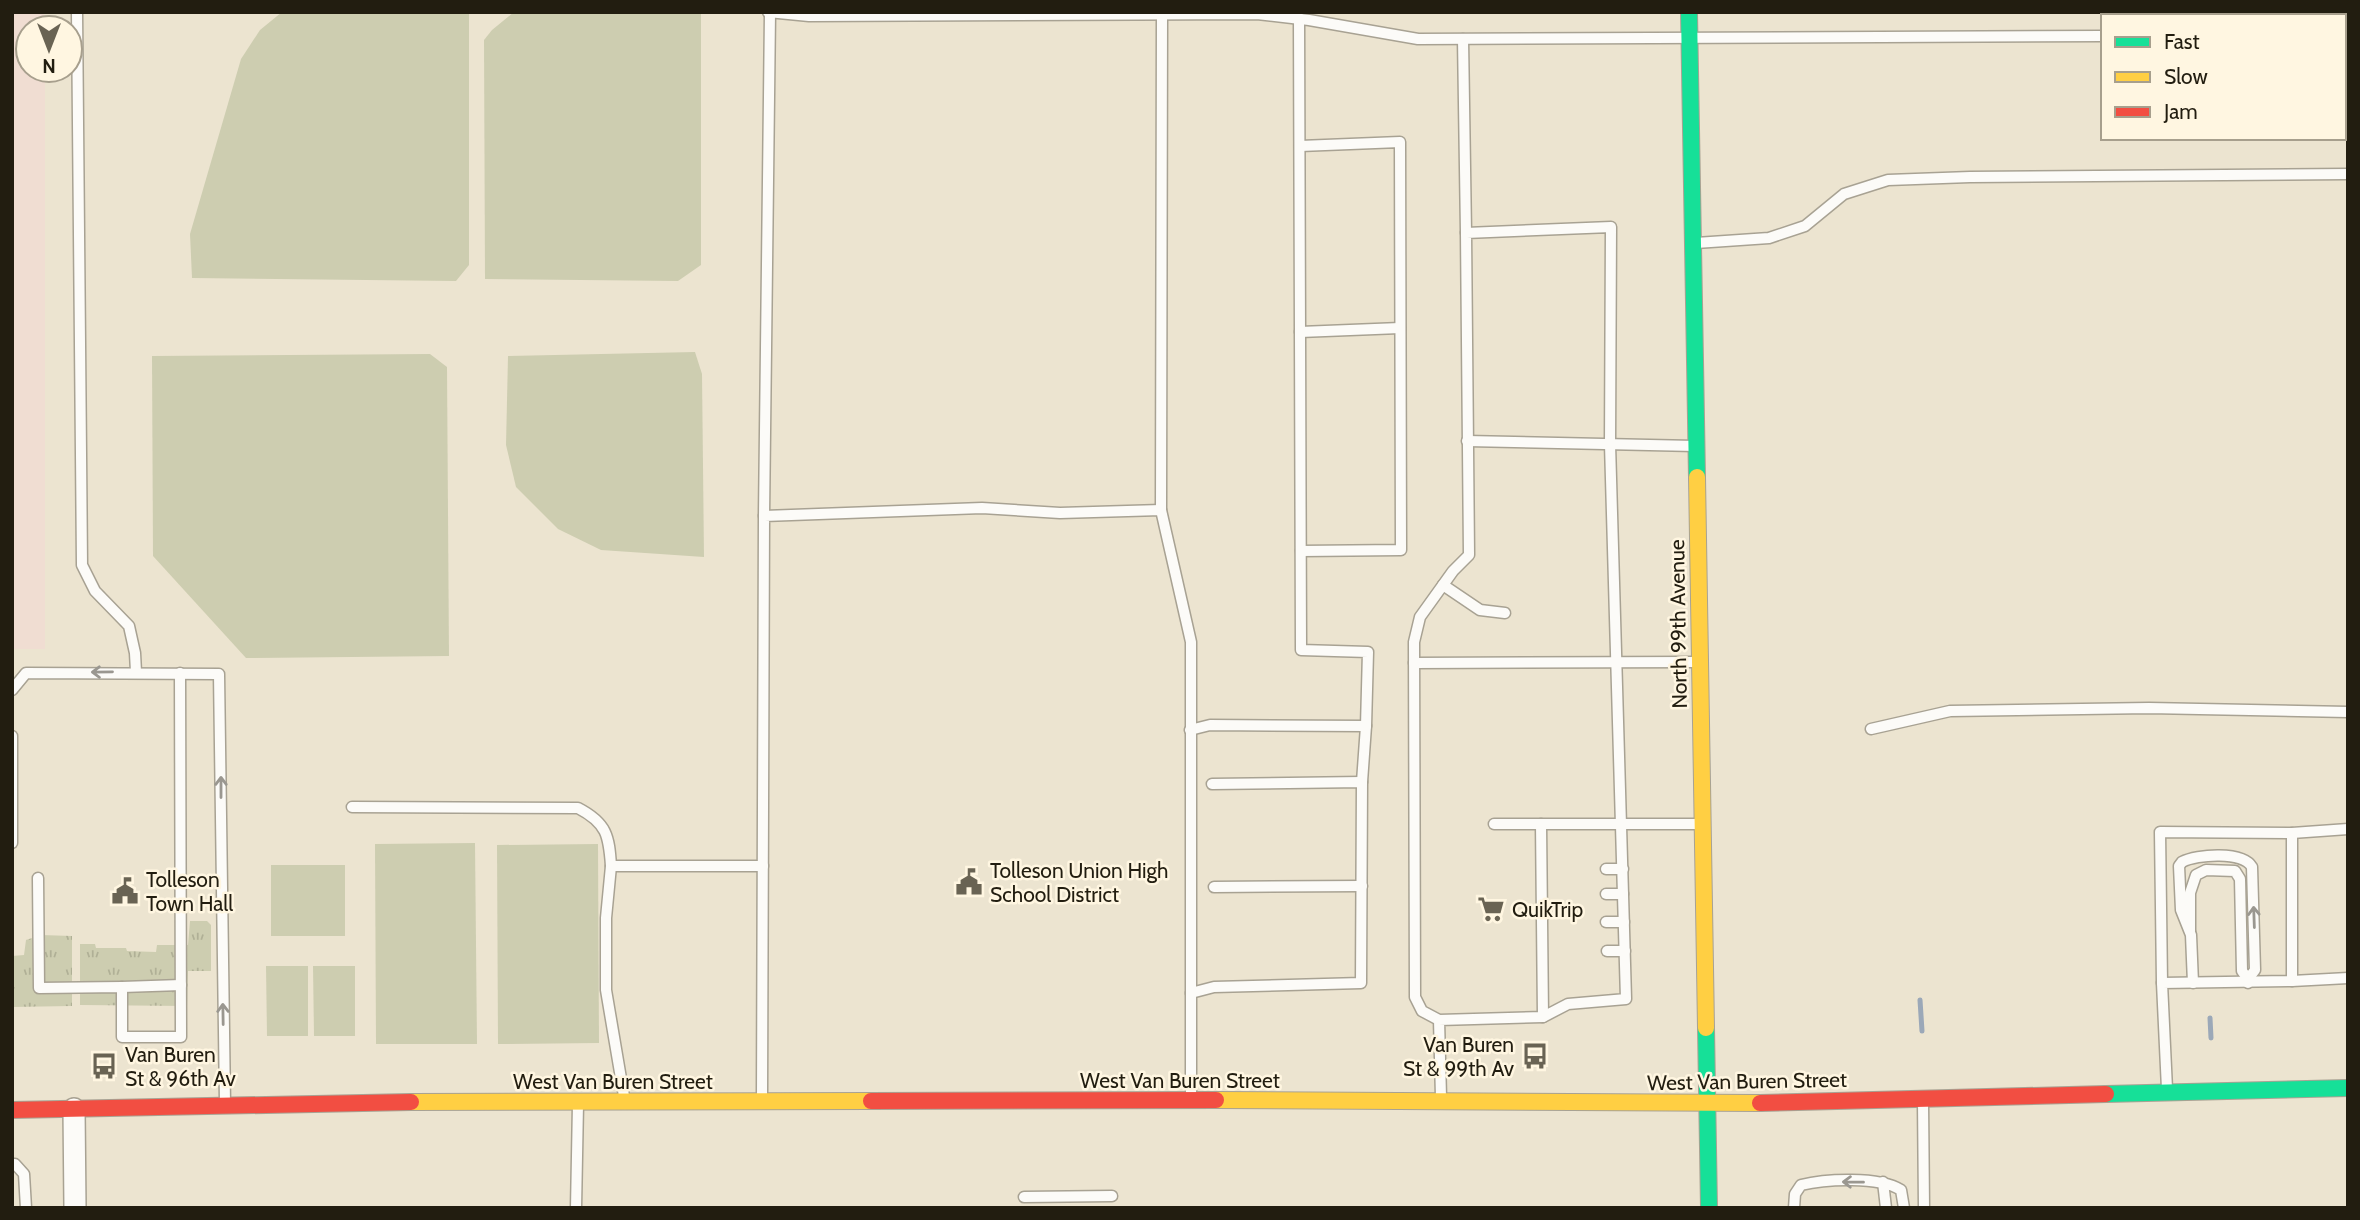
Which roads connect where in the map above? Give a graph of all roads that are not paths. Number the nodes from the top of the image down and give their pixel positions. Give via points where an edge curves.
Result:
1 (77, 12) edge
2 (769, 12) edge
3 (1689, 12) edge
4 (1162, 13) edge
5 (1299, 18) junction
6 (2101, 36) edge
7 (1689, 38) junction
8 (1463, 39) junction
9 (1300, 146) junction
10 (2348, 174) edge
11 (1466, 233) junction
12 (1693, 243) junction
13 (1400, 328) junction
14 (1300, 332) junction
15 (1467, 440) junction
16 (1610, 444) junction
17 (1695, 446) junction
18 (1161, 510) junction
19 (764, 516) junction
20 (1301, 551) junction
21 (1443, 585) junction
22 (1505, 613) dead end
23 (1699, 662) junction
24 (1414, 663) junction
25 (1616, 663) junction
26 (136, 672) junction
27 (180, 673) junction
28 (12, 690) edge
29 (2348, 712) edge
30 (1366, 726) junction
31 (1871, 729) dead end
32 (1190, 730) junction
33 (12, 736) edge
34 (1362, 782) junction
35 (1212, 784) dead end
36 (352, 807) dead end
37 (1622, 823) junction
38 (1494, 824) dead end
39 (1541, 824) junction
40 (1702, 824) junction
41 (2348, 829) edge
42 (2292, 833) junction
43 (12, 843) edge
44 (611, 866) junction
45 (763, 866) junction
46 (1605, 869) dead end
47 (1623, 869) junction
48 (1542, 870) junction
49 (1555, 870) dead end
50 (38, 878) dead end
51 (1362, 886) junction
52 (1214, 887) dead end
53 (1542, 894) junction
54 (1555, 894) dead end
55 (1606, 894) dead end
56 (1623, 894) junction
57 (1542, 922) junction
58 (1556, 922) dead end
59 (1606, 922) dead end
60 (1624, 922) junction
61 (2190, 935) junction
62 (1607, 951) dead end
63 (1625, 951) junction
64 (1542, 952) junction
65 (1556, 952) dead end
66 (2348, 978) edge
67 (2248, 981) junction
68 (2292, 981) junction
69 (2162, 983) junction
70 (2193, 983) junction
71 (181, 985) junction
72 (122, 987) junction
73 (1191, 993) junction
74 (1543, 1017) junction
75 (1438, 1020) junction
76 (2348, 1088) edge
77 (2167, 1092) junction
78 (1191, 1100) junction
79 (1923, 1100) junction
80 (578, 1101) junction
81 (624, 1101) junction
82 (762, 1102) junction
83 (1441, 1103) junction
84 (1709, 1104) junction
85 (225, 1107) junction
86 (74, 1109) junction
87 (12, 1110) edge
88 (12, 1164) edge
89 (1883, 1182) junction
90 (1112, 1196) dead end
91 (1024, 1197) dead end
92 (26, 1208) edge
93 (75, 1208) edge
94 (576, 1208) edge
95 (1709, 1208) edge
96 (1794, 1208) edge
97 (1886, 1208) edge
98 (1904, 1208) edge
99 (1924, 1208) edge

1 - 26 lane via 82,565 95,591 129,626
2 - 4 lane via 809,16
2 - 19 lane
3 - 7 main road, North 99th Avenue
4 - 5 lane
4 - 18 lane
5 - 8 lane via 1418,39
5 - 9 lane
6 - 7 lane
7 - 8 lane
7 - 12 main road, North 99th Avenue
8 - 11 lane
9 - 13 lane via 1400,142
9 - 14 lane
10 - 12 lane via 1888,180 1844,194 1805,226 1769,238
11 - 15 lane
11 - 16 lane via 1611,228
12 - 17 main road, North 99th Avenue
13 - 14 lane
13 - 20 lane via 1401,550
14 - 20 lane
15 - 16 lane
15 - 21 lane via 1469,555
16 - 17 lane
16 - 25 lane
17 - 23 main road, North 99th Avenue
18 - 19 lane via 1060,513 982,508
18 - 32 lane via 1191,642
19 - 45 lane
20 - 30 lane via 1301,650 1368,652
21 - 22 lane via 1480,610
21 - 24 lane via 1420,617
23 - 25 lane
23 - 40 main road, North 99th Avenue
24 - 25 lane
24 - 75 lane via 1415,998 1422,1011
25 - 37 lane
26 - 27 lane
26 -> 28 lane via 26,673
27 - 71 lane
85 -> 27 lane via 219,674
29 - 31 lane via 1950,711
30 - 32 lane via 1210,726
30 - 34 lane
32 - 73 lane
33 - 43 lane
34 - 35 lane
34 - 51 lane
36 - 44 lane via 578,808 604,828
37 - 39 lane
37 - 40 lane
37 - 47 lane
38 - 39 lane
39 - 48 lane
40 - 84 main road, North 99th Avenue
41 - 42 lane
42 - 68 lane
42 - 69 lane via 2160,832
44 - 45 lane
44 - 81 lane via 606,990
45 - 82 lane
46 - 47 lane
47 - 56 lane
48 - 49 lane
48 - 53 lane
50 - 72 lane via 38,988
51 - 52 lane
51 - 73 lane via 1361,983 1214,988
53 - 54 lane
53 - 57 lane
55 - 56 lane
56 - 60 lane
57 - 58 lane
57 - 64 lane
59 - 60 lane
60 - 63 lane
61 - 67 lane via 2190,893 2196,875 2206,870 2235,871 2240,879 2242,971
67 -> 61 lane via 2255,970 2252,867 2248,861 2230,856 2182,862 2178,875 2181,910
61 - 70 lane
62 - 63 lane
63 - 74 lane via 1626,999 1568,1004
64 - 65 lane
64 - 74 lane
66 - 68 lane
67 - 68 lane
67 - 70 lane
69 - 70 lane
69 - 77 lane
71 - 72 lane
71 - 72 lane via 181,1037 122,1037
73 - 78 lane
74 - 75 lane
75 - 83 lane
76 - 77 main road, West Van Buren Street
77 - 79 main road, West Van Buren Street
78 - 82 main road, West Van Buren Street
78 - 83 main road, West Van Buren Street
79 - 84 main road, West Van Buren Street
79 - 99 lane
80 - 81 main road, West Van Buren Street
80 - 85 main road, West Van Buren Street
80 - 94 lane
81 - 82 main road, West Van Buren Street
83 - 84 main road, West Van Buren Street
84 - 95 main road, North 99th Avenue
85 - 86 main road, West Van Buren Street
86 - 87 main road, West Van Buren Street
86 - 93 street
88 - 92 lane via 24,1174
89 -> 96 lane via 1801,1185
89 - 97 lane
89 - 98 lane via 1901,1190
90 - 91 lane

